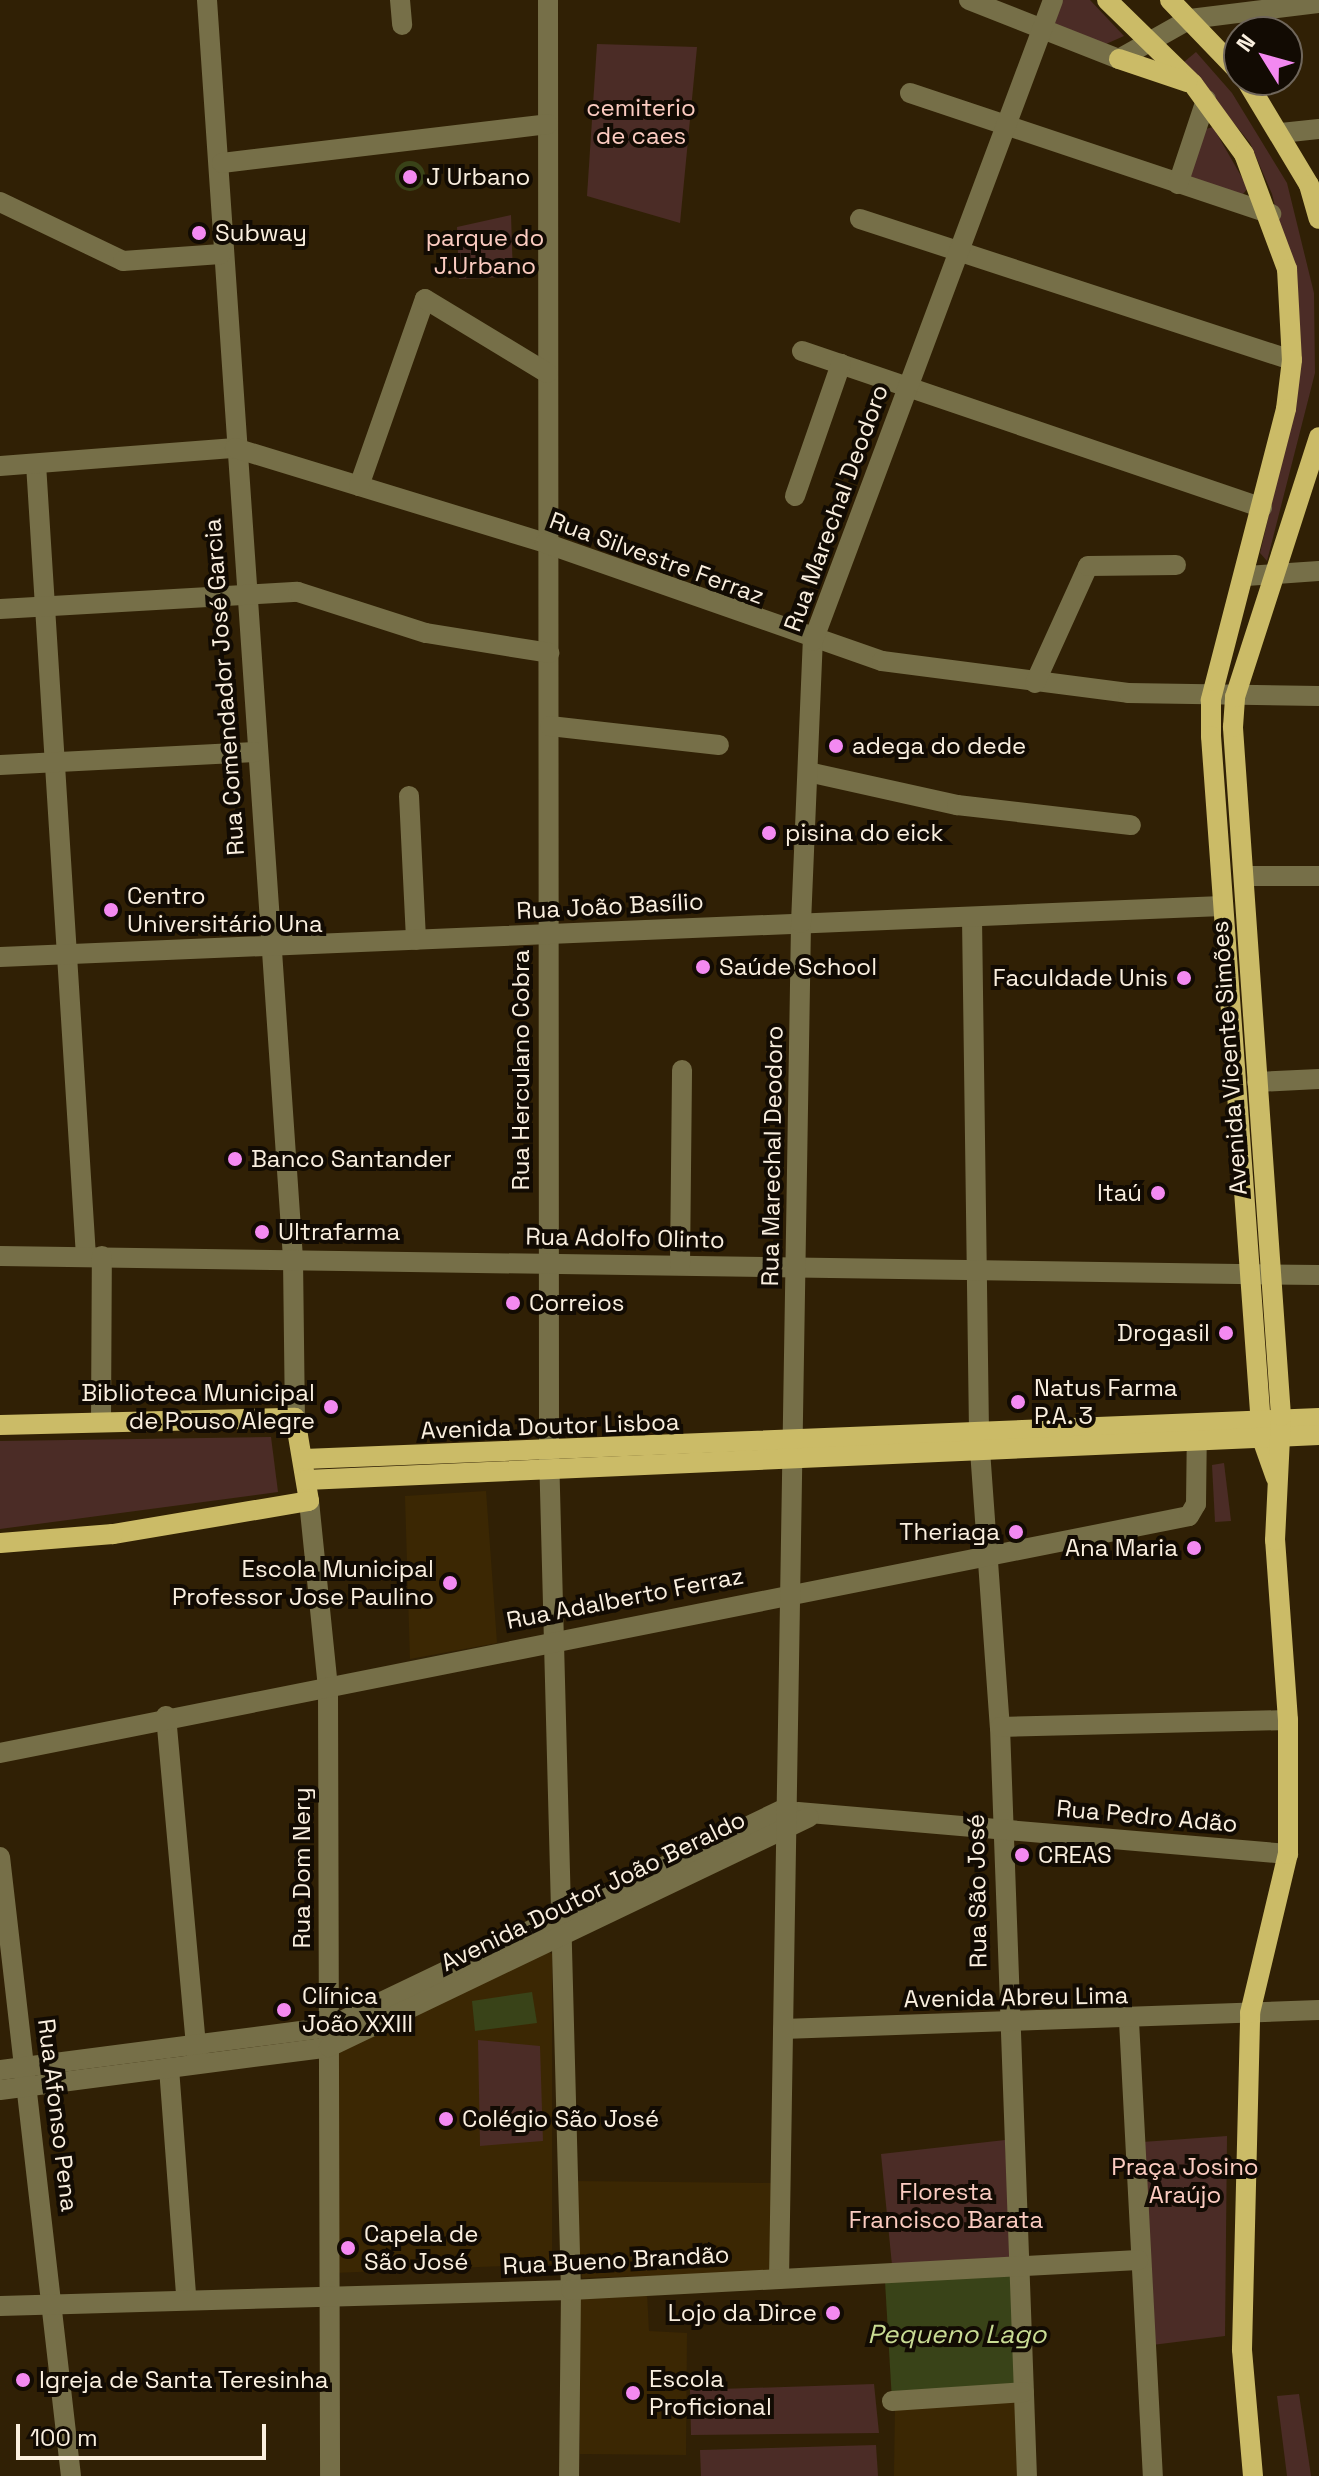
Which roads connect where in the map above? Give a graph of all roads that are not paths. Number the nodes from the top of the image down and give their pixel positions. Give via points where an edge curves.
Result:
1 (207, 0) edge
2 (400, 0) edge
3 (548, 0) edge
4 (969, 0) edge
5 (1053, 0) edge
6 (1107, 0) edge
7 (1170, 0) edge
8 (1319, 3) edge
9 (1190, 19) junction
10 (402, 25) dead end
11 (1042, 29) junction
12 (1152, 43) junction
13 (1223, 55) edge
14 (1119, 59) junction
15 (1193, 84) junction
16 (910, 93) dead end
17 (1257, 96) edge
18 (1206, 100) junction
19 (548, 124) junction
20 (1006, 126) junction
21 (1319, 129) edge
22 (1281, 133) junction
23 (222, 163) junction
24 (1178, 184) junction
25 (0, 202) edge
26 (1271, 214) junction
27 (860, 219) dead end
28 (1319, 219) edge
29 (958, 250) junction
30 (221, 254) junction
31 (802, 351) dead end
32 (1292, 360) junction
33 (841, 364) junction
34 (547, 373) junction
35 (908, 386) junction
36 (1319, 437) edge
37 (235, 448) junction
38 (36, 464) junction
39 (0, 466) edge
40 (359, 486) junction
41 (795, 496) dead end
42 (1262, 508) junction
43 (545, 543) junction
44 (1176, 565) dead end
45 (1319, 571) edge
46 (1246, 576) junction
47 (1276, 577) junction
48 (245, 593) junction
49 (45, 606) junction
50 (0, 609) edge
51 (813, 641) junction
52 (549, 653) junction
53 (1035, 683) junction
54 (1319, 696) edge
55 (1235, 697) junction
56 (1211, 700) junction
57 (550, 726) junction
58 (719, 745) dead end
59 (255, 752) junction
60 (55, 763) junction
61 (0, 765) edge
62 (808, 772) junction
63 (409, 796) dead end
64 (1131, 825) dead end
65 (1244, 876) junction
66 (1319, 876) edge
67 (1222, 906) junction
68 (972, 918) junction
69 (801, 923) junction
70 (547, 935) junction
71 (416, 940) junction
72 (268, 946) junction
73 (67, 955) junction
74 (0, 957) edge
75 (682, 1070) dead end
76 (1319, 1079) edge
77 (1257, 1082) junction
78 (0, 1256) edge
79 (94, 1256) junction
80 (293, 1259) junction
81 (548, 1263) junction
82 (680, 1265) junction
83 (796, 1267) junction
84 (973, 1271) junction
85 (1260, 1275) junction
86 (1319, 1275) edge
87 (1260, 1417) junction
88 (295, 1418) junction
89 (1319, 1418) edge
90 (1197, 1421) junction
91 (101, 1422) junction
92 (0, 1425) edge
93 (1275, 1430) junction
94 (1319, 1435) edge
95 (980, 1442) junction
96 (1196, 1443) junction
97 (798, 1452) junction
98 (549, 1463) junction
99 (305, 1470) junction
100 (309, 1501) junction
101 (0, 1543) edge
102 (985, 1554) junction
103 (791, 1591) junction
104 (554, 1638) junction
105 (328, 1687) junction
106 (166, 1716) junction
107 (1288, 1720) junction
108 (1000, 1727) junction
109 (0, 1753) edge
110 (788, 1816) junction
111 (1001, 1829) junction
112 (1288, 1854) junction
113 (0, 1857) edge
114 (680, 1867) junction
115 (559, 1912) junction
116 (558, 1937) junction
117 (1319, 2010) edge
118 (1250, 2013) junction
119 (1006, 2020) junction
120 (1129, 2021) junction
121 (783, 2029) junction
122 (329, 2037) junction
123 (196, 2041) junction
124 (197, 2065) junction
125 (169, 2068) junction
126 (0, 2070) edge
127 (28, 2076) junction
128 (0, 2090) edge
129 (1138, 2260) junction
130 (1018, 2267) junction
131 (779, 2279) junction
132 (571, 2290) junction
133 (331, 2295) junction
134 (186, 2296) junction
135 (54, 2304) junction
136 (0, 2306) edge
137 (1024, 2392) junction
138 (892, 2401) dead end
139 (71, 2476) edge
140 (330, 2476) edge
141 (569, 2476) edge
142 (1027, 2476) edge
143 (1153, 2476) edge
144 (1253, 2476) edge

1 - 23 street, Rua Comendador José Garcia
2 - 10 street
3 - 19 street, Rua Herculano Cobra
4 - 11 street
5 - 11 street, Rua Marechal Deodoro
6 - 12 main road, Avenida Vicente Simões
7 - 9 main road
8 - 9 street
9 - 12 street
9 - 13 main road
11 - 14 street
11 - 20 street, Rua Marechal Deodoro
12 - 14 street
12 - 15 main road, Avenida Vicente Simões
14 - 15 main road
15 - 18 main road, Avenida Vicente Simões
16 - 20 street
17 - 22 main road
18 - 24 street
18 - 26 main road, Avenida Vicente Simões via 1244,154
19 - 23 street
19 - 34 street, Rua Herculano Cobra
20 - 24 street
20 - 29 street, Rua Marechal Deodoro
21 - 22 street
22 - 28 main road
23 - 30 street, Rua Comendador José Garcia
24 - 26 street
25 - 30 street via 123,261
26 - 32 main road, Avenida Vicente Simões via 1287,269
27 - 29 street
29 - 32 street
29 - 35 street, Rua Marechal Deodoro
30 - 37 street, Rua Comendador José Garcia
31 - 33 street
32 - 42 main road, Avenida Vicente Simões
33 - 35 street
33 - 41 street
34 - 40 street via 437,300 422,303
34 - 43 street, Rua Herculano Cobra
35 - 42 street
35 - 51 street, Rua Marechal Deodoro
36 - 47 main road, Avenida Vicente Simões
37 - 38 street
37 - 40 street, Rua Silvestre Ferraz
37 - 48 street, Rua Comendador José Garcia
38 - 39 street
38 - 49 street
40 - 43 street, Rua Silvestre Ferraz
42 - 46 main road, Avenida Vicente Simões
43 - 51 street, Rua Silvestre Ferraz
43 - 52 street, Rua Herculano Cobra
44 - 53 street via 1088,566
45 - 47 street
46 - 47 street
46 - 56 main road, Avenida Vicente Simões
47 - 55 main road, Avenida Vicente Simões
48 - 49 street
48 - 52 street via 298,592 426,633
48 - 59 street, Rua Comendador José Garcia
49 - 50 street
49 - 60 street
51 - 53 street, Rua Silvestre Ferraz via 882,661
51 - 62 street, Rua Marechal Deodoro
52 - 57 street, Rua Herculano Cobra
53 - 56 street, Rua Silvestre Ferraz
54 - 55 street
55 - 56 street
55 - 65 main road, Avenida Vicente Simões via 1234,804
56 - 67 main road, Avenida Vicente Simões
57 - 58 street
57 - 70 street, Rua Herculano Cobra
59 - 60 street
59 - 72 street, Rua Comendador José Garcia
60 - 61 street
60 - 73 street
62 - 64 street via 957,805
62 - 69 street, Rua Marechal Deodoro
63 - 71 street
65 - 66 street
65 - 77 main road, Avenida Vicente Simões
67 - 68 street, Rua João Basílio
67 - 85 main road, Avenida Vicente Simões
68 - 69 street, Rua João Basílio
68 - 84 street, Rua São José
69 - 70 street, Rua João Basílio
69 - 83 street, Rua Marechal Deodoro
70 - 71 street, Rua João Basílio
70 - 81 street, Rua Herculano Cobra
71 - 72 street, Rua João Basílio
72 - 73 street, Rua João Basílio
72 - 80 street, Rua Comendador José Garcia
73 - 74 street, Rua João Basílio
73 - 79 street
75 - 82 street
76 - 77 street
77 - 85 main road, Avenida Vicente Simões
78 - 79 street, Rua Adolfo Olinto
79 - 80 street, Rua Adolfo Olinto
79 - 91 street
80 - 81 street, Rua Adolfo Olinto
80 - 88 street, Rua Comendador José Garcia
81 - 82 street, Rua Adolfo Olinto
81 - 98 street, Rua Herculano Cobra
82 - 83 street, Rua Adolfo Olinto
83 - 84 street, Rua Adolfo Olinto
83 - 97 street, Rua Marechal Deodoro
84 - 85 street, Rua Adolfo Olinto
84 - 95 street, Rua São José
85 - 86 street, Rua Adolfo Olinto
85 - 87 main road, Avenida Vicente Simões
85 - 93 main road, Avenida Vicente Simões
87 - 90 main road, Avenida Doutor Lisboa
87 - 93 main road, Avenida Vicente Simões
88 - 91 main road
88 - 99 main road
89 - 93 main road
90 - 95 main road, Avenida Doutor Lisboa
90 - 96 street
91 - 92 main road
93 - 94 main road
93 - 96 main road, Avenida Doutor Lisboa
93 - 107 main road
95 - 96 main road, Avenida Doutor Lisboa
95 - 97 main road, Avenida Doutor Lisboa
95 - 102 street, Rua São José
96 - 102 street, Rua Adalberto Ferraz via 1196,1504 1189,1516
97 - 98 main road, Avenida Doutor Lisboa
97 - 103 street, Rua Marechal Deodoro
98 - 99 main road, Avenida Doutor Lisboa
98 - 104 street, Rua Herculano Cobra
99 - 100 main road
100 - 101 main road via 113,1534
100 - 105 street, Rua Dom Nery
102 - 103 street, Rua Adalberto Ferraz
102 - 108 street, Rua São José
103 - 104 street, Rua Adalberto Ferraz
103 - 110 street, Rua Marechal Deodoro
104 - 105 street, Rua Adalberto Ferraz
104 - 115 street, Rua Herculano Cobra
105 - 106 street, Rua Adalberto Ferraz
105 - 122 street, Rua Dom Nery
106 - 109 street, Rua Adalberto Ferraz
106 - 123 street
107 - 108 street
107 - 112 main road
108 - 111 street, Rua São José
110 - 111 street, Rua Pedro Adão
110 - 114 street, Avenida Doutor João Beraldo
110 - 121 street, Rua Marechal Deodoro
111 - 112 street, Rua Pedro Adão
111 - 119 street, Rua São José
112 - 118 main road
113 - 127 street, Rua Afonso Pena
114 - 115 street, Avenida Doutor João Beraldo
114 - 116 street, Avenida Doutor João Beraldo
115 - 116 street, Rua Herculano Cobra
115 - 122 street, Avenida Doutor João Beraldo
116 - 122 street, Avenida Doutor João Beraldo
116 - 132 street, Rua Herculano Cobra
117 - 118 street, Avenida Abreu Lima
118 - 120 street, Avenida Abreu Lima
118 - 144 main road via 1242,2349
119 - 120 street, Avenida Abreu Lima
119 - 121 street, Avenida Abreu Lima
119 - 130 street, Rua São José
120 - 129 street
121 - 131 street, Rua Marechal Deodoro
122 - 123 street, Avenida Doutor João Beraldo
122 - 124 street, Avenida Doutor João Beraldo
122 - 133 street, Rua Dom Nery
123 - 124 street
123 - 127 street, Avenida Doutor João Beraldo
124 - 125 street, Avenida Doutor João Beraldo
125 - 127 street, Avenida Doutor João Beraldo
125 - 134 street
126 - 127 street, Avenida Doutor João Beraldo
127 - 128 street, Avenida Doutor João Beraldo
127 - 135 street, Rua Afonso Pena
129 - 130 street, Rua Bueno Brandão
129 - 143 street
130 - 131 street, Rua Bueno Brandão
130 - 137 street, Rua São José
131 - 132 street, Rua Bueno Brandão
132 - 133 street, Rua Bueno Brandão
132 - 141 street, Rua Herculano Cobra
133 - 134 street, Rua Bueno Brandão
133 - 140 street, Rua Dom Nery
134 - 135 street, Rua Bueno Brandão
135 - 136 street, Rua Bueno Brandão
135 - 139 street, Rua Afonso Pena
137 - 138 street
137 - 142 street, Rua São José

